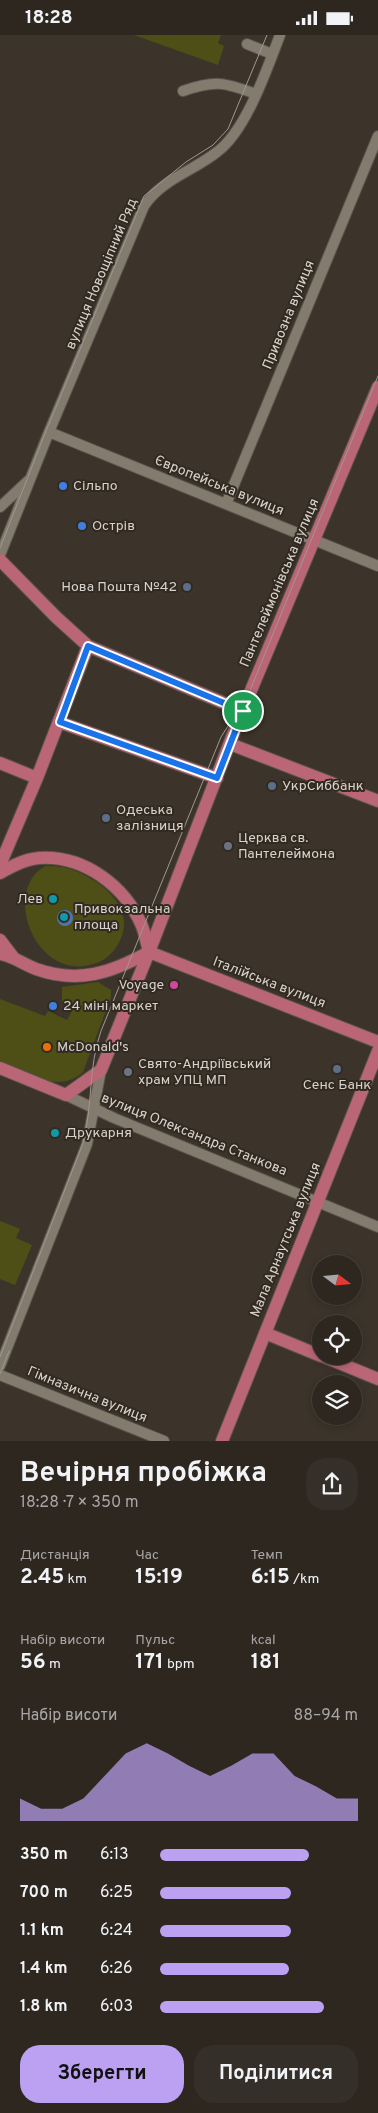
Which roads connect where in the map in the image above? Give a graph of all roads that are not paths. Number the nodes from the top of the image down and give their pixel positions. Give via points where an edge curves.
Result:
1 (274, 35) edge
2 (280, 35) edge
3 (246, 44) dead end
4 (270, 53) junction
5 (183, 91) dead end
6 (254, 93) junction
7 (378, 136) edge
8 (378, 387) edge
9 (49, 432) junction
10 (30, 478) junction
11 (226, 504) junction
12 (0, 507) edge
13 (315, 541) junction
14 (0, 555) edge
15 (0, 560) edge
16 (378, 566) edge
17 (88, 646) junction
18 (243, 711) junction
19 (60, 722) junction
20 (230, 744) junction
21 (0, 763) edge
22 (37, 778) junction
23 (217, 778) junction
24 (378, 801) edge
25 (0, 865) edge
26 (0, 873) edge
27 (0, 940) edge
28 (150, 952) junction
29 (0, 954) edge
30 (13, 957) junction
31 (378, 1041) edge
32 (378, 1051) edge
33 (0, 1068) edge
34 (101, 1071) junction
35 (66, 1095) junction
36 (92, 1109) junction
37 (318, 1202) junction
38 (378, 1227) edge
39 (265, 1333) junction
40 (312, 1352) edge
41 (344, 1365) edge
42 (0, 1366) edge
43 (0, 1375) edge
44 (378, 1379) edge
45 (164, 1441) edge
46 (222, 1441) edge

1 - 4 street, вулиця Новощіпний Ряд
2 - 4 street, вулиця Новощіпний Ряд
3 - 4 street
4 - 6 street, вулиця Новощіпний Ряд
5 - 6 street via 208,83 234,85
6 - 9 street, вулиця Новощіпний Ряд via 228,142 149,198
7 - 11 street, Привозна вулиця
8 - 13 main road, Пантелеймонівська вулиця
9 - 10 street, вулиця Новощіпний Ряд
9 - 11 street, Європейська вулиця
10 - 12 street, вулиця Новощіпний Ряд
10 - 14 street, вулиця Новощіпний Ряд
11 - 13 street, Європейська вулиця
13 - 16 street, Європейська вулиця
13 - 18 main road, Пантелеймонівська вулиця
15 - 17 main road
17 - 18 main road
17 - 19 main road
18 - 20 main road, Пантелеймонівська вулиця
19 - 22 main road
19 - 23 main road
20 - 23 main road, Пантелеймонівська вулиця
20 - 24 main road
21 - 22 main road
22 - 25 main road
23 - 28 main road, Пантелеймонівська вулиця
26 - 28 main road via 38,858 87,867 103,877 127,901 141,925
27 - 30 main road
28 - 30 main road via 110,971 71,977 33,968
28 - 31 main road, Італійська вулиця
28 - 34 main road, Пантелеймонівська вулиця
29 - 30 main road
32 - 37 main road, Мала Арнаутська вулиця
33 - 35 main road, вулиця Олександра Станкова
34 - 35 main road
34 - 36 street, Пантелеймонівська вулиця
35 - 36 street, вулиця Олександра Станкова
36 - 37 street, вулиця Олександра Станкова
36 - 42 street, Пантелеймонівська вулиця via 87,1144
37 - 38 street, вулиця Олександра Станкова
37 - 39 main road, Мала Арнаутська вулиця
39 - 40 main road
39 - 46 main road, Мала Арнаутська вулиця
41 - 44 main road
43 - 45 street, Гімназична вулиця

